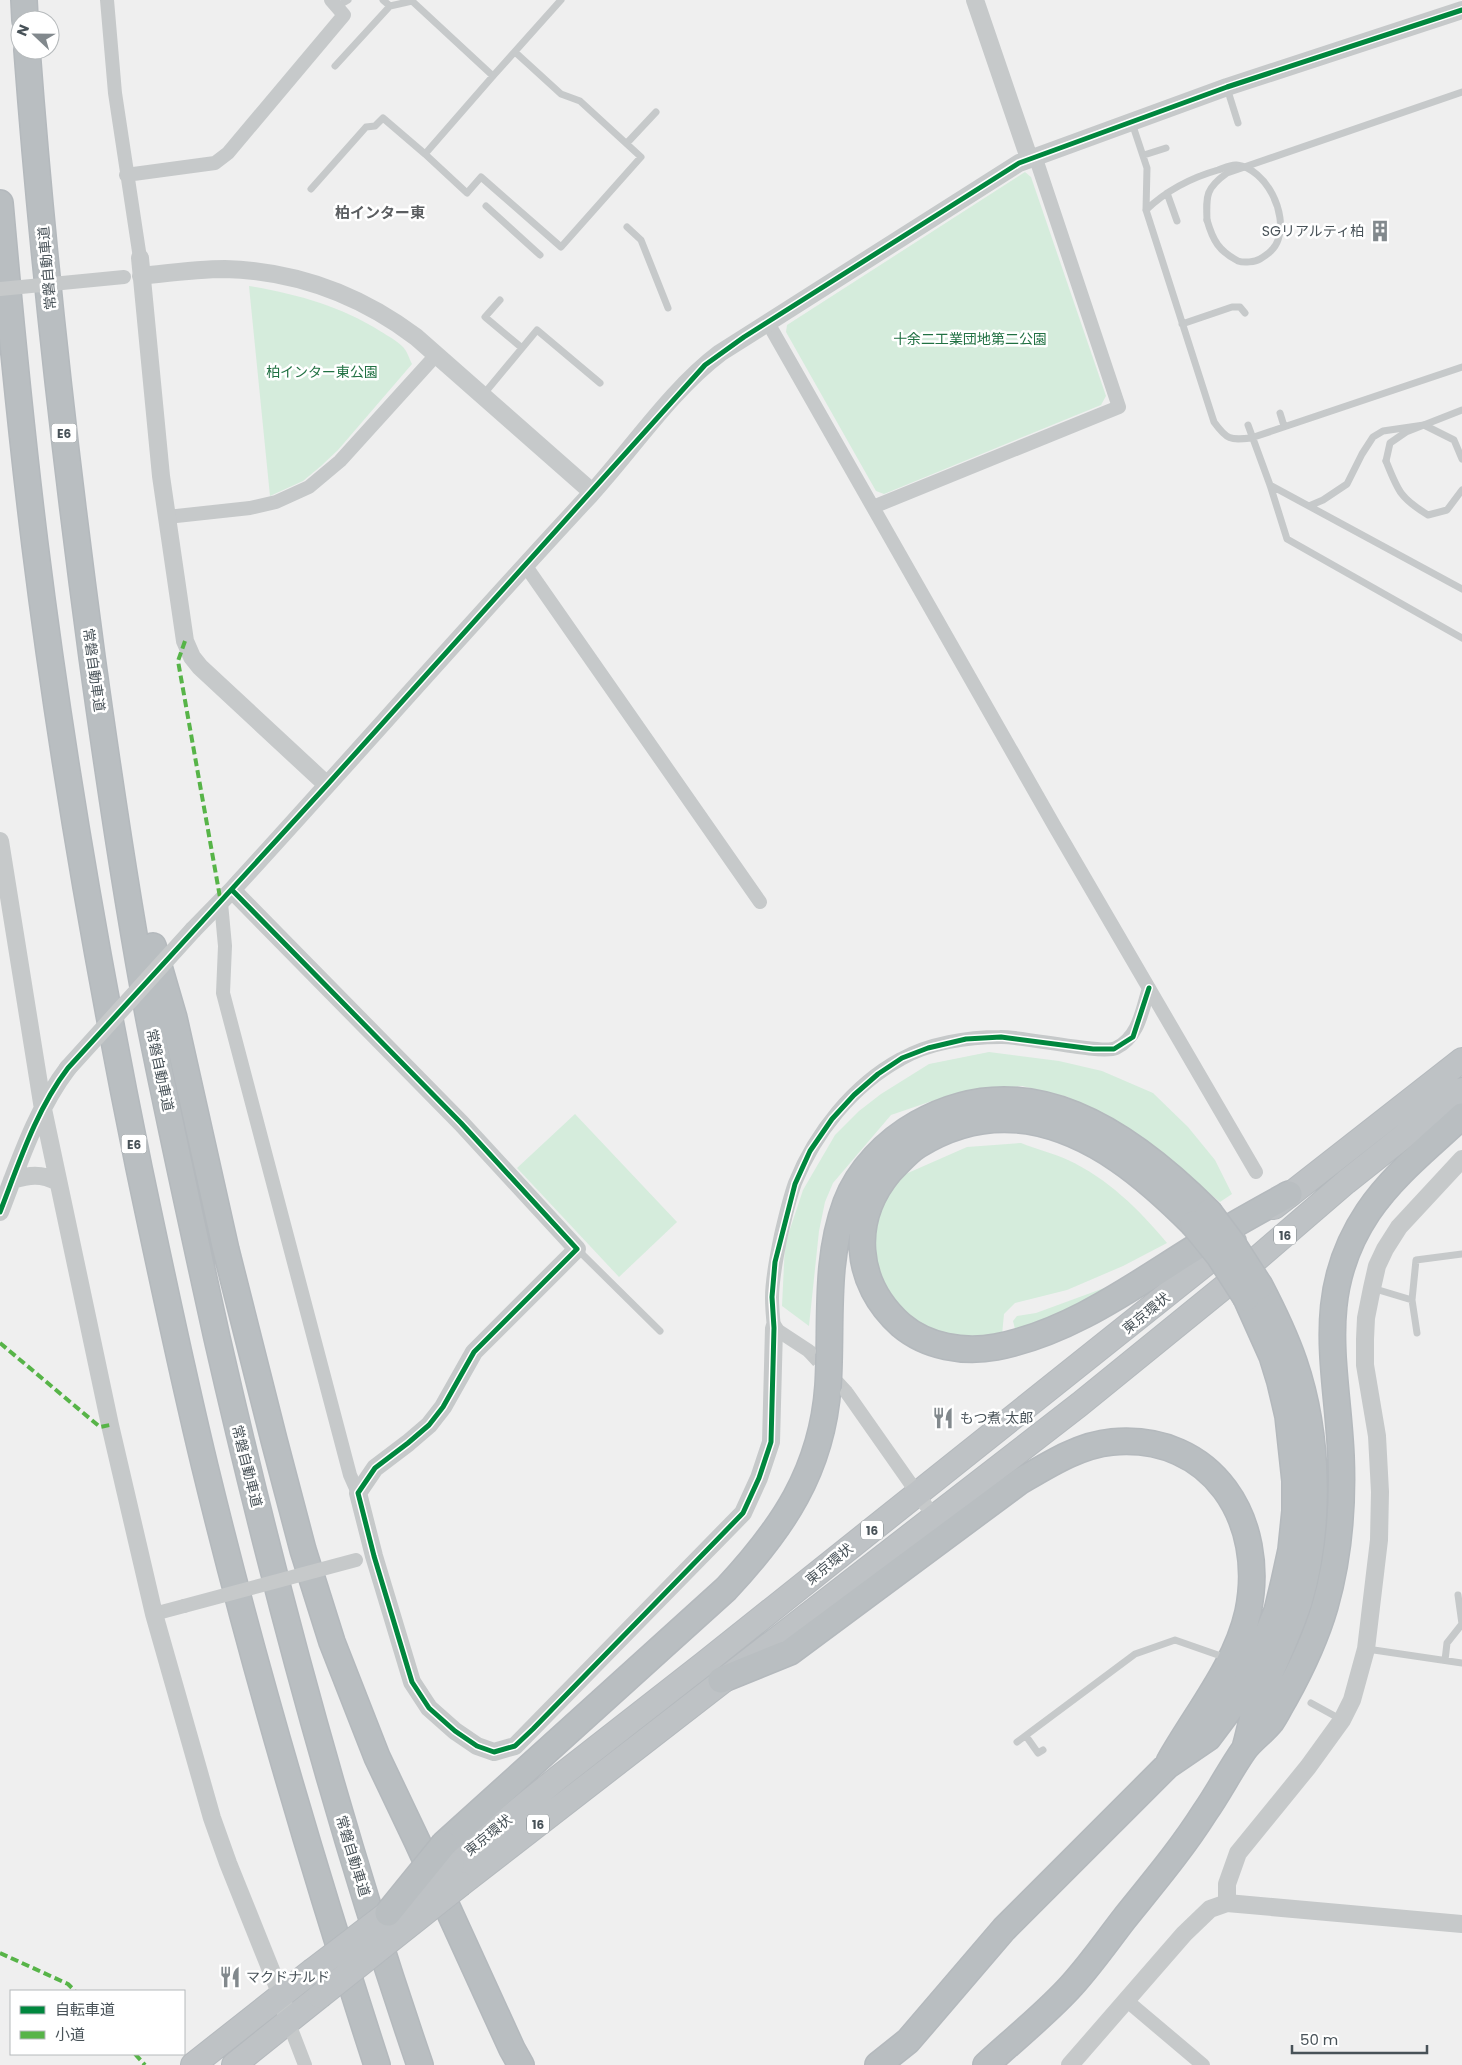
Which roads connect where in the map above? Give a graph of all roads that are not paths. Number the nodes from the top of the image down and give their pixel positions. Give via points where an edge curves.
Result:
1 (107, 0) edge
2 (383, 0) edge
3 (561, 0) edge
4 (975, 0) edge
5 (338, 2) edge
6 (390, 6) junction
7 (1462, 10) edge
8 (515, 52) junction
9 (28, 60) edge
10 (335, 66) dead end
11 (493, 76) junction
12 (1227, 87) junction
13 (1462, 92) edge
14 (656, 112) dead end
15 (1132, 123) junction
16 (1238, 123) dead end
17 (627, 144) junction
18 (1166, 148) dead end
19 (425, 154) junction
20 (1144, 155) junction
21 (1032, 157) junction
22 (126, 175) junction
23 (311, 189) dead end
24 (1167, 193) junction
25 (0, 203) edge
26 (486, 206) dead end
27 (1146, 210) junction
28 (1177, 221) dead end
29 (627, 227) dead end
30 (540, 255) dead end
31 (140, 258) joint
32 (133, 277) junction
33 (0, 289) edge
34 (500, 300) dead end
35 (668, 308) dead end
36 (1245, 313) dead end
37 (768, 323) junction
38 (1182, 324) junction
39 (522, 348) junction
40 (437, 354) junction
41 (1462, 366) edge
42 (600, 383) dead end
43 (482, 395) junction
44 (1462, 410) edge
45 (1280, 413) dead end
46 (1248, 424) dead end
47 (1284, 426) junction
48 (1251, 438) junction
49 (1462, 459) edge
50 (1270, 485) junction
51 (1462, 490) edge
52 (592, 492) junction
53 (1309, 506) junction
54 (873, 507) junction
55 (168, 517) junction
56 (525, 565) junction
57 (1462, 589) edge
58 (1462, 638) edge
59 (327, 785) junction
60 (114, 814) junction
61 (0, 841) edge
62 (226, 896) junction
63 (760, 902) dead end
64 (1149, 988) junction
65 (1462, 1060) edge
66 (1462, 1090) edge
67 (43, 1109) junction
68 (1462, 1116) edge
69 (1462, 1159) edge
70 (1256, 1172) dead end
71 (12, 1180) junction
72 (58, 1182) junction
73 (1289, 1194) junction
74 (0, 1212) edge
75 (1201, 1218) junction
76 (577, 1250) junction
77 (1462, 1254) edge
78 (1372, 1288) junction
79 (1253, 1292) junction
80 (1412, 1300) junction
81 (774, 1328) junction
82 (660, 1330) dead end
83 (1417, 1333) dead end
84 (809, 1351) tunnel mouth
85 (846, 1393) tunnel mouth
86 (358, 1493) junction
87 (917, 1494) junction
88 (934, 1517) junction
89 (374, 1556) junction
90 (1458, 1595) dead end
91 (154, 1614) junction
92 (1462, 1624) edge
93 (1366, 1649) junction
94 (1218, 1655) dead end
95 (1444, 1660) junction
96 (1462, 1663) edge
97 (721, 1680) junction
98 (1311, 1703) dead end
99 (1342, 1720) junction
100 (1026, 1736) junction
101 (1018, 1742) dead end
102 (1245, 1748) junction
103 (1043, 1750) dead end
104 (1166, 1766) junction
105 (452, 1864) junction
106 (1227, 1903) junction
107 (388, 1912) joint
108 (1462, 1924) edge
109 (280, 1995) junction
110 (1126, 2000) junction
111 (288, 2021) junction
112 (908, 2040) junction
113 (376, 2064) edge
114 (193, 2065) edge
115 (234, 2065) edge
116 (304, 2065) edge
117 (420, 2065) edge
118 (521, 2065) edge
119 (878, 2065) edge
120 (896, 2065) edge
121 (986, 2065) edge
122 (1070, 2065) edge
123 (1203, 2065) edge

1 - 22 street
2 - 6 lane
3 - 8 lane
4 - 21 street
5 - 22 street via 344,15 228,152 215,163
6 - 10 lane
6 - 11 lane via 412,2
7 - 12 street
8 - 11 lane
8 - 17 lane via 561,94 580,101
9 - 60 highway, 常磐自動車道 / E6 via 56,362
11 - 19 lane
12 - 15 street
12 - 16 lane
13 - 24 lane, bridge via 1227,173 1214,183 1206,197 1207,220 1217,246 1241,262 1257,261 1270,252 1278,240 1281,221 1271,190 1251,169 1235,164 1201,175
14 - 17 lane
15 - 20 lane
15 - 21 street
17 - 19 lane via 641,157 561,247 481,177 467,193
18 - 20 lane
19 - 23 lane via 383,118 375,126 366,127
20 - 27 lane via 1147,168
21 - 37 street via 1019,162
21 - 54 street via 1119,407
22 - 31 street
24 - 27 lane
24 - 28 lane
25 - 113 highway, E6 via 35,547 73,814 118,1065 160,1272 252,1650 312,1860
26 - 30 lane
27 - 38 lane
29 - 35 lane via 641,240
31 - 32 street
32 - 33 street, bridge
32 - 40 street via 224,270 300,279 330,288 373,308
32 - 55 street
34 - 39 lane via 485,316
36 - 38 lane via 1240,307 1232,307
37 - 52 street via 705,365
37 - 54 street
38 - 48 lane via 1214,422 1223,434 1233,440
39 - 42 lane via 537,330
39 - 43 lane
40 - 43 street
40 - 55 street via 340,461 309,487 276,502 250,508
41 - 47 lane
43 - 52 street
44 - 51 lane, bridge via 1406,432 1390,443 1386,461 1397,488 1408,504 1428,515 1447,510
45 - 47 lane
46 - 48 lane
47 - 48 lane
48 - 50 lane
49 - 53 lane via 1454,440 1424,424 1383,431 1373,437 1347,484
50 - 53 lane
50 - 58 lane via 1287,539
52 - 56 street
53 - 57 lane
54 - 64 street
55 - 59 street via 185,641 192,657
56 - 59 street
56 - 63 street
59 - 62 street
60 - 117 highway, 常磐自動車道 / E6 via 150,1021 245,1462 291,1642 347,1838
60 - 118 highway via 174,1018 226,1250 304,1550 332,1642 377,1758
61 - 67 street
62 - 67 street, bridge via 68,1068 53,1087
62 - 76 street via 461,1123
62 - 86 street via 223,993 350,1475
64 - 70 street
64 - 81 street via 1133,1037 1114,1049 1002,1037 966,1039 902,1058 854,1095 832,1118 810,1151 795,1184 775,1262
65 - 73 highway, 東京環状 / 16
66 - 88 highway, 東京環状 / 16 via 1346,1182 1109,1381
67 - 71 street
67 - 72 street
68 - 102 highway via 1381,1194 1367,1213 1343,1262 1331,1318 1342,1494 1333,1574 1309,1649 1289,1691 1272,1722
69 - 78 street via 1399,1227 1377,1266
71 - 72 street via 30,1174 47,1176
71 - 74 street
72 - 91 street
73 - 75 highway via 1194,1248 1136,1286 1051,1331 1010,1344 970,1349 946,1347 923,1339 888,1313 875,1296 864,1269 861,1247 870,1203 900,1160 917,1146 960,1125 983,1120 1030,1121 1083,1139 1110,1154
73 - 87 highway, 東京環状 / 16 via 1209,1263
75 - 79 highway, bridge via 1219,1256
75 - 105 highway via 1158,1164 1095,1124 1046,1104 978,1101 933,1115 892,1140 859,1179 840,1220 832,1262 824,1416 802,1487 775,1533 726,1589
76 - 82 lane
76 - 86 street via 474,1352 443,1407 408,1443 375,1468
77 - 80 lane via 1416,1260
78 - 80 lane
78 - 93 street via 1364,1339 1376,1436 1380,1540
79 - 102 highway via 1292,1356 1304,1398 1314,1476 1313,1518 1299,1600 1285,1643 1256,1707
79 - 104 highway via 1288,1416 1295,1481 1291,1550 1276,1611 1247,1682 1208,1738
80 - 83 lane
81 - 84 street
81 - 89 street via 771,1442 760,1478 743,1513 515,1746 494,1752 478,1746 429,1708 412,1682
85 - 87 street
86 - 89 street
87 - 88 street
87 - 105 highway, 東京環状 / 16
88 - 97 highway, 東京環状 / 16
89 - 91 street, bridge
90 - 92 lane
91 - 109 street via 212,1818
92 - 95 lane via 1447,1643
93 - 95 lane
93 - 99 street via 1352,1700
94 - 100 lane via 1176,1640 1135,1654
95 - 96 lane
97 - 104 highway via 790,1652 1019,1482 1054,1462 1110,1442 1135,1441 1162,1446 1205,1468 1222,1486 1238,1507 1252,1558 1252,1585 1241,1638
97 - 105 highway, 東京環状 / 16
98 - 99 lane
99 - 106 street via 1238,1853 1227,1884
100 - 101 lane
100 - 103 lane via 1038,1753
102 - 121 highway via 1174,1856 1071,1986
104 - 112 highway via 1004,1929
105 - 107 highway, bridge
105 - 111 highway, 東京環状 / 16, bridge via 320,1996
106 - 108 street
106 - 110 street via 1210,1909
107 - 109 highway, bridge
109 - 111 street
109 - 114 highway
110 - 122 street
110 - 123 street
111 - 115 highway, 東京環状 / 16
111 - 116 street
112 - 119 highway
112 - 120 highway

